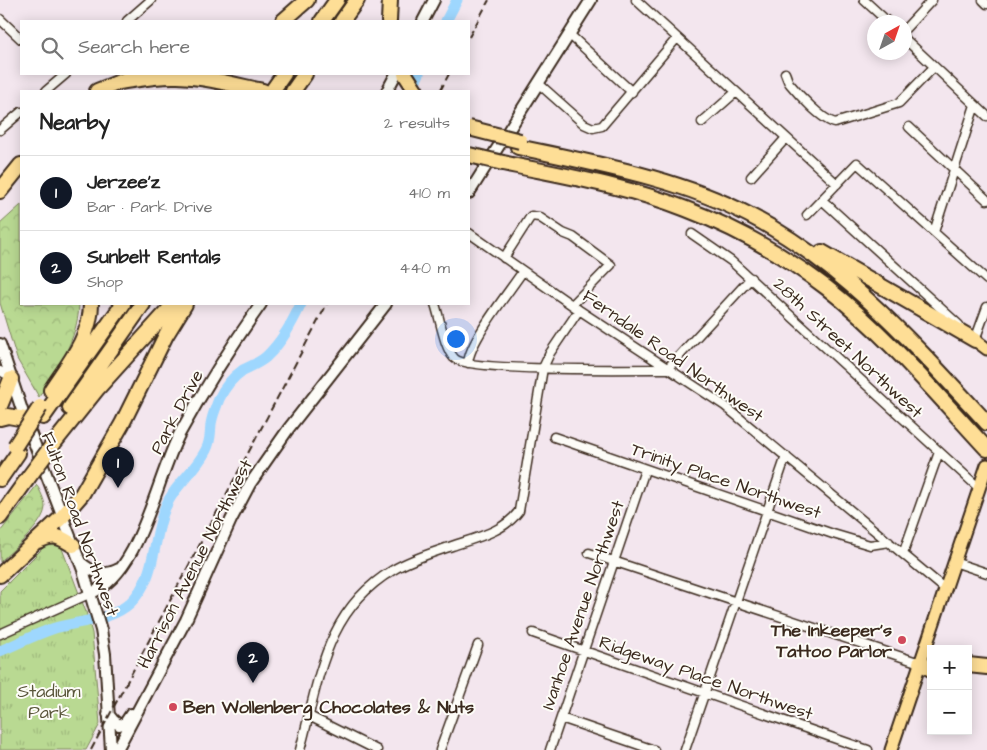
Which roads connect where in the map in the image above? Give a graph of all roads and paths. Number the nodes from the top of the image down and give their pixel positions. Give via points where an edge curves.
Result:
1 (151, 0) edge
2 (307, 0) edge
3 (336, 0) edge
4 (357, 0) edge
5 (390, 0) edge
6 (434, 0) edge
7 (591, 0) edge
8 (636, 0) edge
9 (864, 0) edge
10 (932, 0) edge
11 (983, 0) edge
12 (987, 4) edge
13 (880, 15) edge
14 (0, 19) edge
15 (128, 20) edge
16 (284, 20) edge
17 (323, 20) edge
18 (343, 20) edge
19 (389, 20) edge
20 (424, 20) edge
21 (912, 21) edge
22 (569, 34) junction
23 (20, 37) edge
24 (677, 38) junction
25 (912, 46) edge
26 (934, 67) junction
27 (785, 73) dead end
28 (63, 75) edge
29 (140, 75) edge
30 (395, 75) edge
31 (406, 75) edge
32 (538, 83) junction
33 (119, 87) edge
34 (47, 90) edge
35 (102, 90) edge
36 (234, 90) edge
37 (258, 90) edge
38 (388, 90) edge
39 (415, 90) edge
40 (632, 92) junction
41 (736, 92) junction
42 (975, 106) junction
43 (20, 113) edge
44 (987, 116) edge
45 (702, 122) dead end
46 (909, 127) dead end
47 (470, 128) edge
48 (0, 130) edge
49 (470, 137) edge
50 (786, 138) junction
51 (519, 144) junction
52 (470, 155) edge
53 (20, 166) edge
54 (954, 169) junction
55 (751, 177) dead end
56 (836, 184) junction
57 (0, 191) edge
58 (470, 191) edge
59 (822, 200) junction
60 (987, 200) edge
61 (750, 215) junction
62 (807, 215) dead end
63 (934, 232) junction
64 (470, 234) edge
65 (692, 234) dead end
66 (504, 258) junction
67 (523, 271) junction
68 (751, 278) junction
69 (987, 280) edge
70 (91, 305) edge
71 (122, 305) edge
72 (142, 305) edge
73 (173, 305) edge
74 (184, 305) edge
75 (260, 305) edge
76 (385, 305) edge
77 (435, 305) edge
78 (576, 307) junction
79 (987, 307) edge
80 (975, 340) junction
81 (0, 344) edge
82 (987, 349) edge
83 (468, 363) junction
84 (543, 368) junction
85 (667, 369) junction
86 (7, 376) edge
87 (0, 406) edge
88 (42, 412) junction
89 (0, 418) edge
90 (25, 419) junction
91 (987, 422) edge
92 (554, 437) dead end
93 (52, 439) junction
94 (16, 449) junction
95 (987, 449) edge
96 (939, 452) junction
97 (786, 456) junction
98 (987, 465) edge
99 (0, 468) edge
100 (645, 470) junction
101 (27, 475) junction
102 (0, 479) edge
103 (979, 488) junction
104 (0, 508) edge
105 (766, 511) junction
106 (63, 516) junction
107 (0, 517) edge
108 (35, 542) junction
109 (889, 542) junction
110 (73, 545) junction
111 (589, 553) dead end
112 (903, 554) junction
113 (614, 561) junction
114 (80, 562) junction
115 (954, 562) junction
116 (120, 569) junction
117 (987, 573) edge
118 (0, 575) edge
119 (945, 589) junction
120 (91, 596) junction
121 (735, 602) junction
122 (0, 634) edge
123 (533, 634) dead end
124 (478, 645) dead end
125 (932, 645) edge
126 (583, 651) junction
127 (927, 664) edge
128 (972, 666) edge
129 (987, 668) edge
130 (972, 674) edge
131 (987, 676) edge
132 (150, 687) junction
133 (704, 693) junction
134 (108, 714) junction
135 (309, 716) junction
136 (561, 718) junction
137 (111, 750) edge
138 (115, 750) edge
139 (300, 750) edge
140 (377, 750) edge
141 (440, 750) edge
142 (550, 750) edge
143 (654, 750) edge
144 (684, 750) edge
145 (868, 750) edge
146 (891, 750) edge

1 - 15 street
2 - 16 highway
3 - 17 highway
4 - 18 highway
5 - 19 highway
6 - 20 main road
7 - 22 main road
8 - 24 street
9 - 13 street
10 - 21 street
11 - 12 street
14 - 23 street
22 - 32 main road
22 - 40 street
24 - 40 street
24 - 41 street
25 - 26 street
26 - 27 street via 899,103 835,124 810,105 788,82
26 - 42 street
28 - 34 street
29 - 33 highway
30 - 38 main road
31 - 39 highway
32 - 40 street via 592,128 602,126
32 - 58 main road
33 - 35 highway
33 - 36 highway via 172,82
33 - 37 highway via 157,76 185,76
41 - 45 street
41 - 50 street
42 - 44 street
42 - 54 street
43 - 48 street
46 - 54 street
47 - 51 highway, bridge
49 - 51 highway
50 - 55 street
50 - 56 street
51 - 61 highway via 618,163
52 - 95 highway, bridge via 661,200 706,217 771,250 828,288 862,318
53 - 57 highway
54 - 60 street
54 - 63 street
56 - 59 street
56 - 63 street via 857,162
59 - 62 street
59 - 80 street
61 - 80 highway via 795,236
61 - 91 highway via 813,254 859,291
63 - 69 street
64 - 66 street, Ferndale Road Northwest
65 - 68 street, 28th Street Northwest
66 - 67 street, Ferndale Road Northwest
66 - 78 street via 531,216 573,236 611,265
67 - 78 street, Ferndale Road Northwest
67 - 83 street via 476,341
68 - 85 street
68 - 96 street, 28th Street Northwest
70 - 88 highway via 81,343
71 - 88 highway
72 - 93 highway
73 - 93 highway
74 - 106 highway via 96,471
75 - 116 main road, Park Drive via 180,434 135,546
76 - 132 main road, Harrison Avenue Northwest via 254,478
77 - 83 street via 453,357
78 - 84 street
78 - 85 street, Ferndale Road Northwest
79 - 80 street
80 - 82 main road
81 - 86 main road, Fulton Road Northwest
83 - 84 street
84 - 85 street
84 - 135 street via 516,516 490,533 404,564 363,592 343,617 329,643
85 - 97 street, Ferndale Road Northwest via 725,406
86 - 87 highway
86 - 90 main road, Fulton Road Northwest
88 - 94 highway
89 - 90 highway
90 - 106 main road, Fulton Road Northwest
92 - 100 street, Trinity Place Northwest
93 - 101 highway
94 - 99 highway
94 - 102 highway
96 - 103 street, 28th Street Northwest
96 - 112 street
97 - 105 street
97 - 109 street, Ferndale Road Northwest
98 - 103 main road
100 - 105 street, Trinity Place Northwest
100 - 113 street, Ivanhoe Avenue Northwest
101 - 104 highway
101 - 107 highway
103 - 115 main road
105 - 109 street, Trinity Place Northwest via 870,545
105 - 121 street
106 - 108 highway
106 - 110 main road, Fulton Road Northwest
108 - 110 highway via 49,536 59,537
108 - 118 highway
109 - 112 street, Ferndale Road Northwest
110 - 114 main road, Fulton Road Northwest
111 - 113 street
112 - 119 street, Ferndale Road Northwest
113 - 121 street
113 - 126 street, Ivanhoe Avenue Northwest
114 - 116 main road via 103,574
114 - 120 main road, Fulton Road Northwest
115 - 117 street
115 - 119 main road
116 - 120 main road, Park Drive
119 - 125 main road
120 - 122 street
120 - 134 main road, Fulton Road Northwest via 105,654
121 - 127 street
121 - 133 street
123 - 126 street, Ridgeway Place Northwest
124 - 141 street
126 - 133 street, Ridgeway Place Northwest
126 - 136 street, Ivanhoe Avenue Northwest
127 - 146 main road
128 - 129 highway
130 - 131 highway
132 - 134 main road via 143,692 125,723 119,725
132 - 138 main road, Harrison Avenue Northwest
133 - 144 street
133 - 145 street, Ridgeway Place Northwest
134 - 137 main road, Fulton Road Northwest
135 - 139 street
135 - 140 street
136 - 142 street, Ivanhoe Avenue Northwest
136 - 143 street

